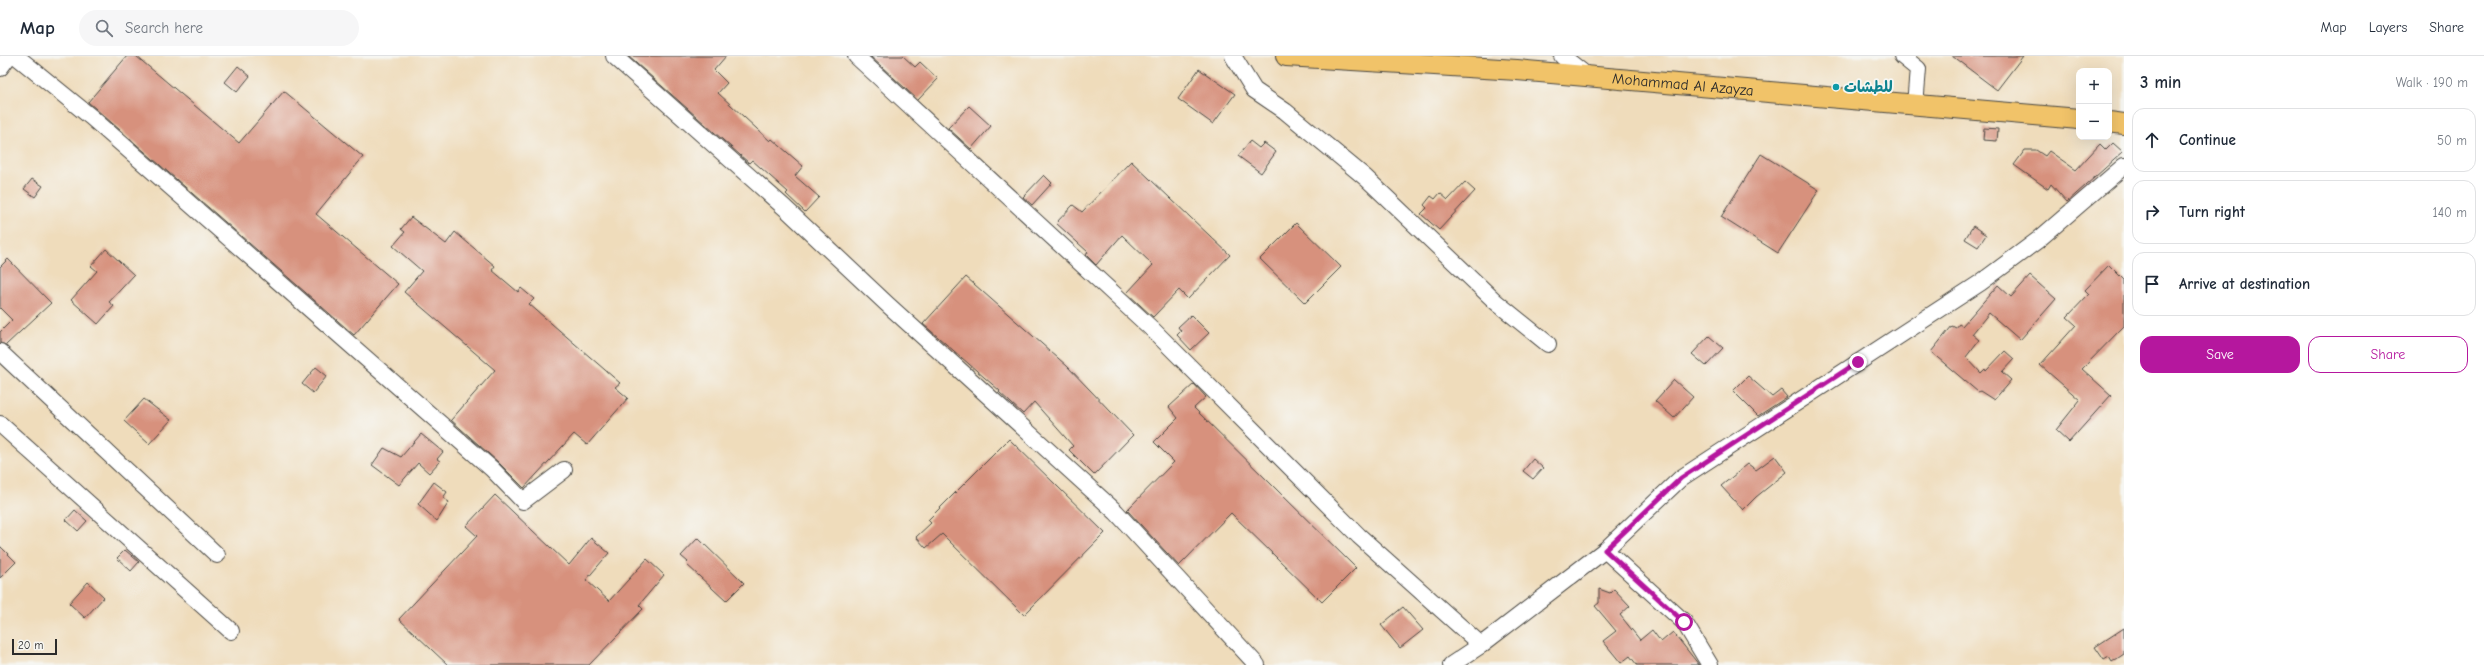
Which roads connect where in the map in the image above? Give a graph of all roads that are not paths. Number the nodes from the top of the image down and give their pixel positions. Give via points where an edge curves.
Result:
1 (9, 56) edge
2 (16, 56) edge
3 (614, 56) edge
4 (856, 56) edge
5 (1233, 56) edge
6 (1286, 56) edge
7 (1562, 56) edge
8 (1902, 56) edge
9 (0, 68) edge
10 (1590, 78) junction
11 (1915, 105) junction
12 (2076, 120) edge
13 (2112, 122) edge
14 (2124, 124) edge
15 (2124, 166) edge
16 (1548, 344) dead end
17 (0, 352) edge
18 (0, 424) edge
19 (564, 470) dead end
20 (1605, 550) junction
21 (217, 555) dead end
22 (231, 631) dead end
23 (1481, 645) junction
24 (1257, 665) edge
25 (1451, 665) edge
26 (1710, 665) edge

1 - 9 street
2 - 19 street via 91,117 492,469 523,501
3 - 24 street via 785,208 893,310 1116,512
4 - 23 street via 1152,329 1360,536
5 - 16 street via 1254,90 1285,111 1366,178 1496,302
6 - 10 main road, Mohammad Al Azayza via 1517,70
7 - 10 street
8 - 11 street via 1918,69
10 - 11 main road, Mohammad Al Azayza
11 - 12 main road, Mohammad Al Azayza
13 - 14 main road
15 - 20 street via 2038,240 1980,283 1681,478
17 - 21 street
18 - 22 street
20 - 23 street
20 - 26 street via 1684,622
23 - 25 street

